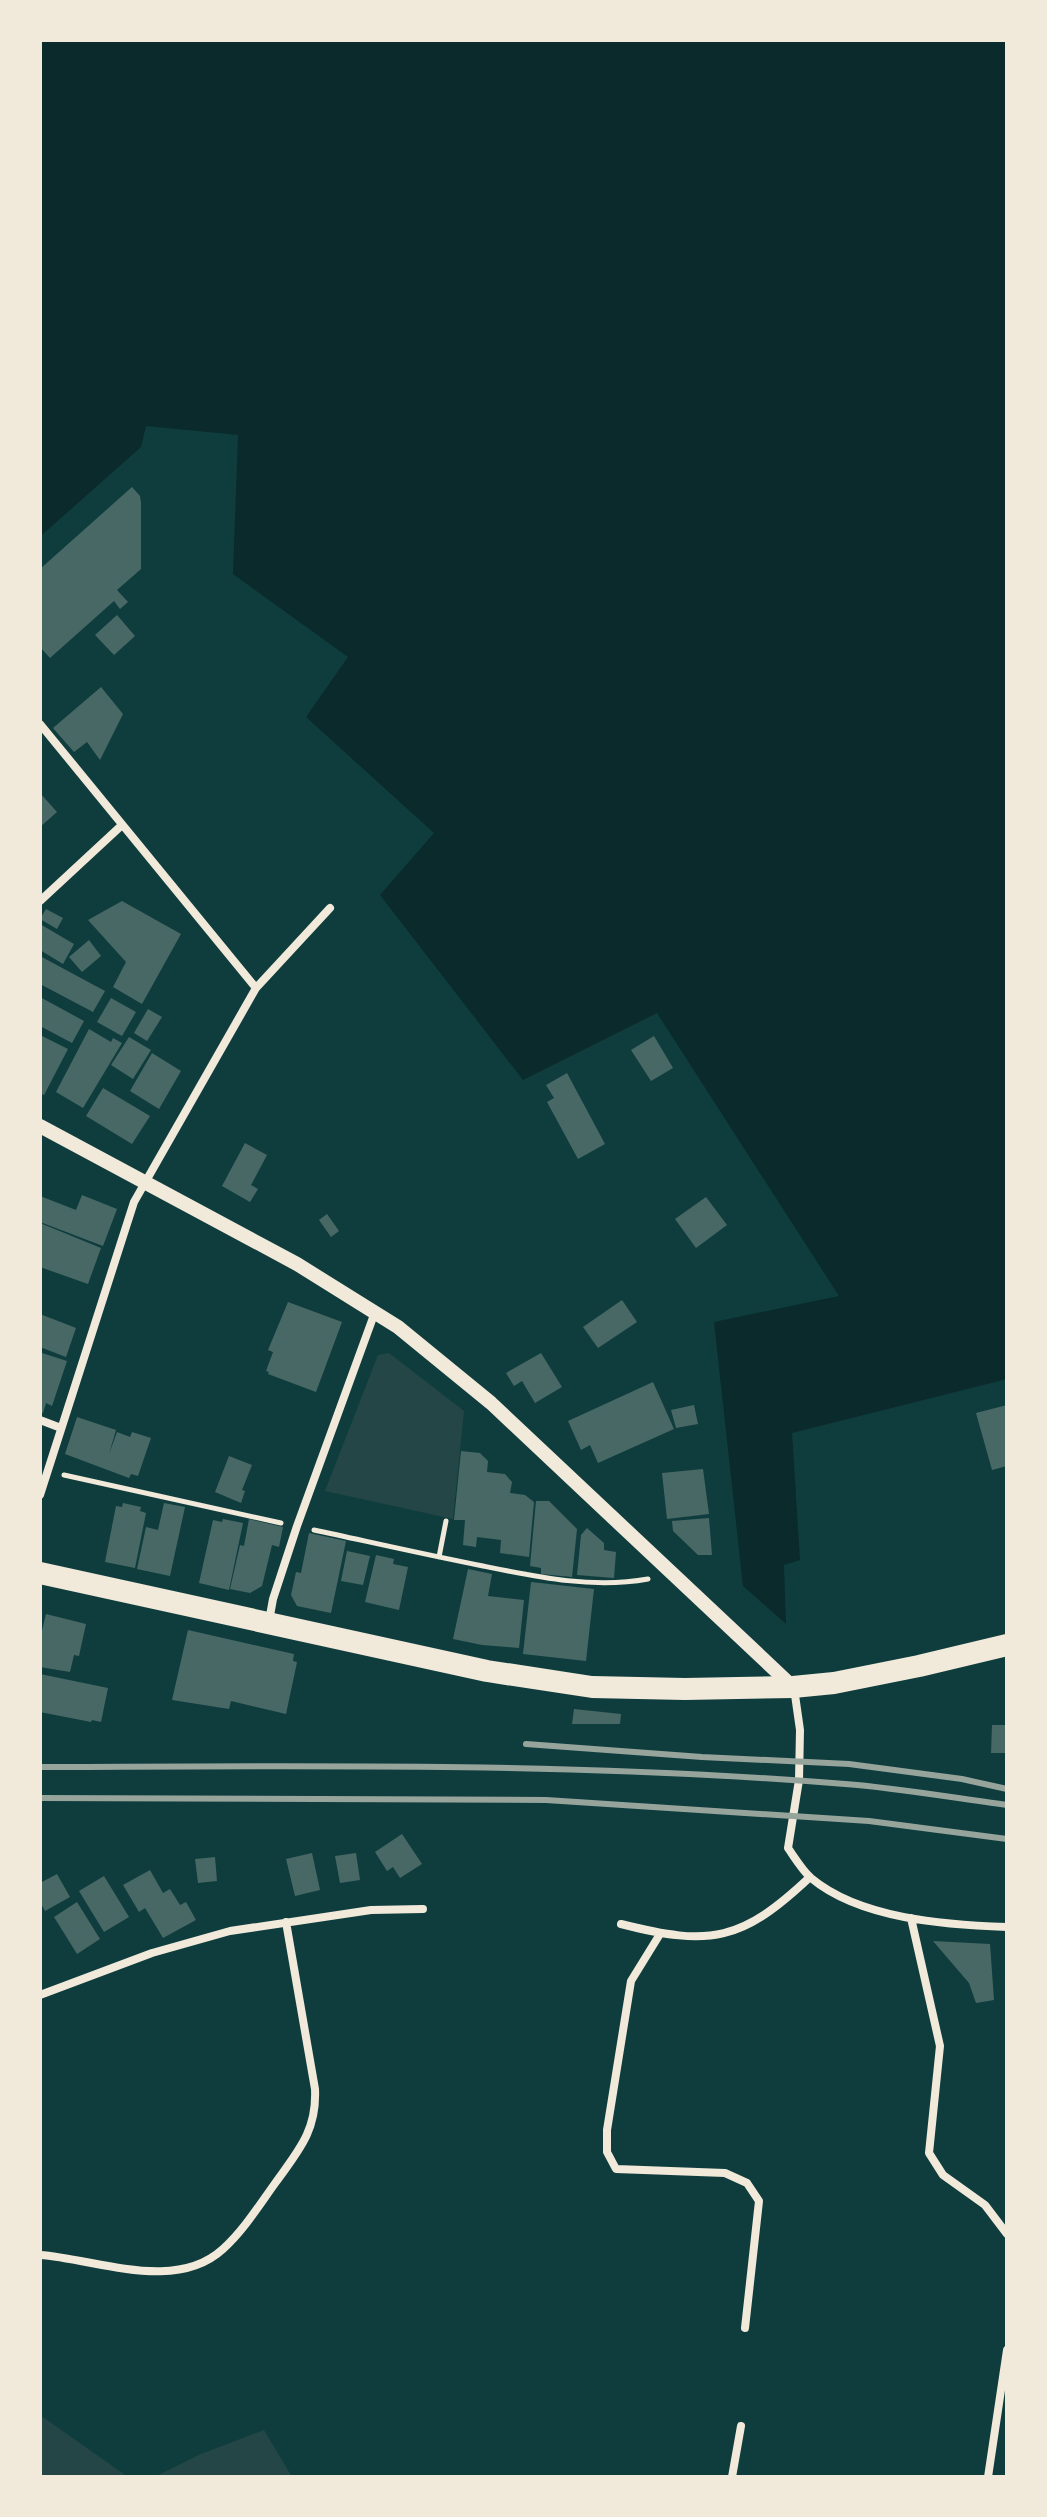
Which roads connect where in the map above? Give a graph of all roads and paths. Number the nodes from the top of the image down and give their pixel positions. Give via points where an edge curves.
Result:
1 (40, 724) edge
2 (122, 825) junction
3 (40, 901) edge
4 (330, 908) dead end
5 (256, 988) junction
6 (40, 1126) edge
7 (146, 1182) junction
8 (375, 1312) junction
9 (40, 1420) edge
10 (61, 1428) junction
11 (47, 1472) junction
12 (40, 1495) edge
13 (446, 1521) dead end
14 (297, 1526) junction
15 (439, 1557) junction
16 (40, 1573) edge
17 (648, 1579) dead end
18 (268, 1624) junction
19 (1007, 1645) edge
20 (793, 1687) junction
21 (810, 1877) junction
22 (423, 1909) dead end
23 (911, 1918) junction
24 (286, 1922) junction
25 (621, 1924) dead end
26 (1007, 1927) edge
27 (660, 1934) junction
28 (40, 1995) edge
29 (1007, 2234) edge
30 (40, 2255) edge
31 (745, 2328) dead end
32 (1007, 2350) edge
33 (741, 2426) dead end
34 (732, 2477) edge
35 (988, 2477) edge

1 - 2 street
2 - 3 street
2 - 5 street
4 - 5 street
5 - 7 street
6 - 7 street
7 - 8 street
7 - 10 street via 134,1202
8 - 14 street
8 - 20 street via 491,1403
9 - 10 street
10 - 11 street
11 - 12 street
11 - 14 path
13 - 15 path
14 - 15 path
14 - 18 street
15 - 17 path via 578,1582
16 - 18 highway
18 - 20 highway via 487,1671 592,1687
19 - 20 highway
20 - 21 street via 800,1730 799,1780 788,1848
21 - 23 street via 855,1903
21 - 27 street via 744,1928 703,1938
22 - 24 street
23 - 26 street
23 - 29 street via 940,2046 929,2153 943,2175 985,2205
24 - 28 street via 190,1940
24 - 30 street via 316,2109 302,2146 239,2232 199,2265 174,2271
25 - 27 street
27 - 31 street via 631,1981 607,2152 616,2169 725,2173 747,2183 759,2201
32 - 35 street
33 - 34 street

